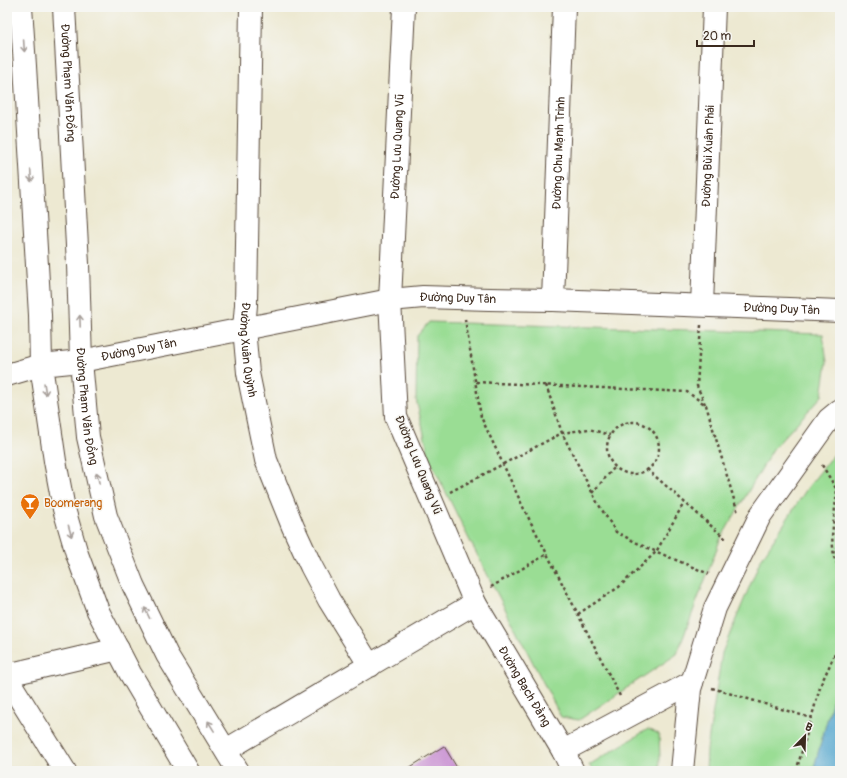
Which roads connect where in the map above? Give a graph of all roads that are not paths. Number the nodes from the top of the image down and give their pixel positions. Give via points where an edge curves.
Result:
1 (20, 7) edge
2 (64, 7) edge
3 (251, 7) edge
4 (404, 7) edge
5 (564, 7) edge
6 (714, 7) edge
7 (390, 300) junction
8 (553, 300) junction
9 (702, 305) junction
10 (840, 311) edge
11 (244, 328) junction
12 (81, 360) junction
13 (41, 365) junction
14 (7, 375) edge
15 (840, 410) edge
16 (474, 600) junction
17 (118, 649) junction
18 (370, 666) junction
19 (7, 675) edge
20 (7, 678) edge
21 (692, 682) junction
22 (226, 750) junction
23 (563, 751) junction
24 (65, 771) edge
25 (188, 771) edge
26 (238, 771) edge
27 (573, 771) edge
28 (682, 771) edge

1 -> 13 street via 26,73
12 -> 2 street, Đường Phạm Văn Đồng
3 - 11 street, Đường Xuân Quỳnh
4 - 7 street, Đường Lưu Quang Vũ
5 - 8 street, Đường Chu Mạnh Trinh
6 - 9 street, Đường Bùi Xuân Phái
7 - 8 street, Đường Duy Tân via 423,297
7 - 11 street, Đường Duy Tân
7 - 16 street, Đường Lưu Quang Vũ via 396,417
8 - 9 street, Đường Duy Tân
9 - 10 street, Đường Duy Tân
11 - 12 street, Đường Duy Tân
11 - 18 street, Đường Xuân Quỳnh via 248,373 266,460 310,566
12 - 13 street, Đường Duy Tân
22 -> 12 street, Đường Phạm Văn Đồng via 167,654 133,585 106,516 88,437
13 - 14 street, Đường Duy Tân
13 -> 17 street via 64,509 98,611
15 - 21 street via 829,419 760,516 715,608
16 - 18 street
16 - 23 street, Đường Bạch Đằng
17 - 19 street
17 - 25 street
18 - 22 street
20 - 24 street
21 - 23 street
21 - 28 street
22 - 26 street, Đường Phạm Văn Đồng
23 - 27 street, Đường Bạch Đằng

